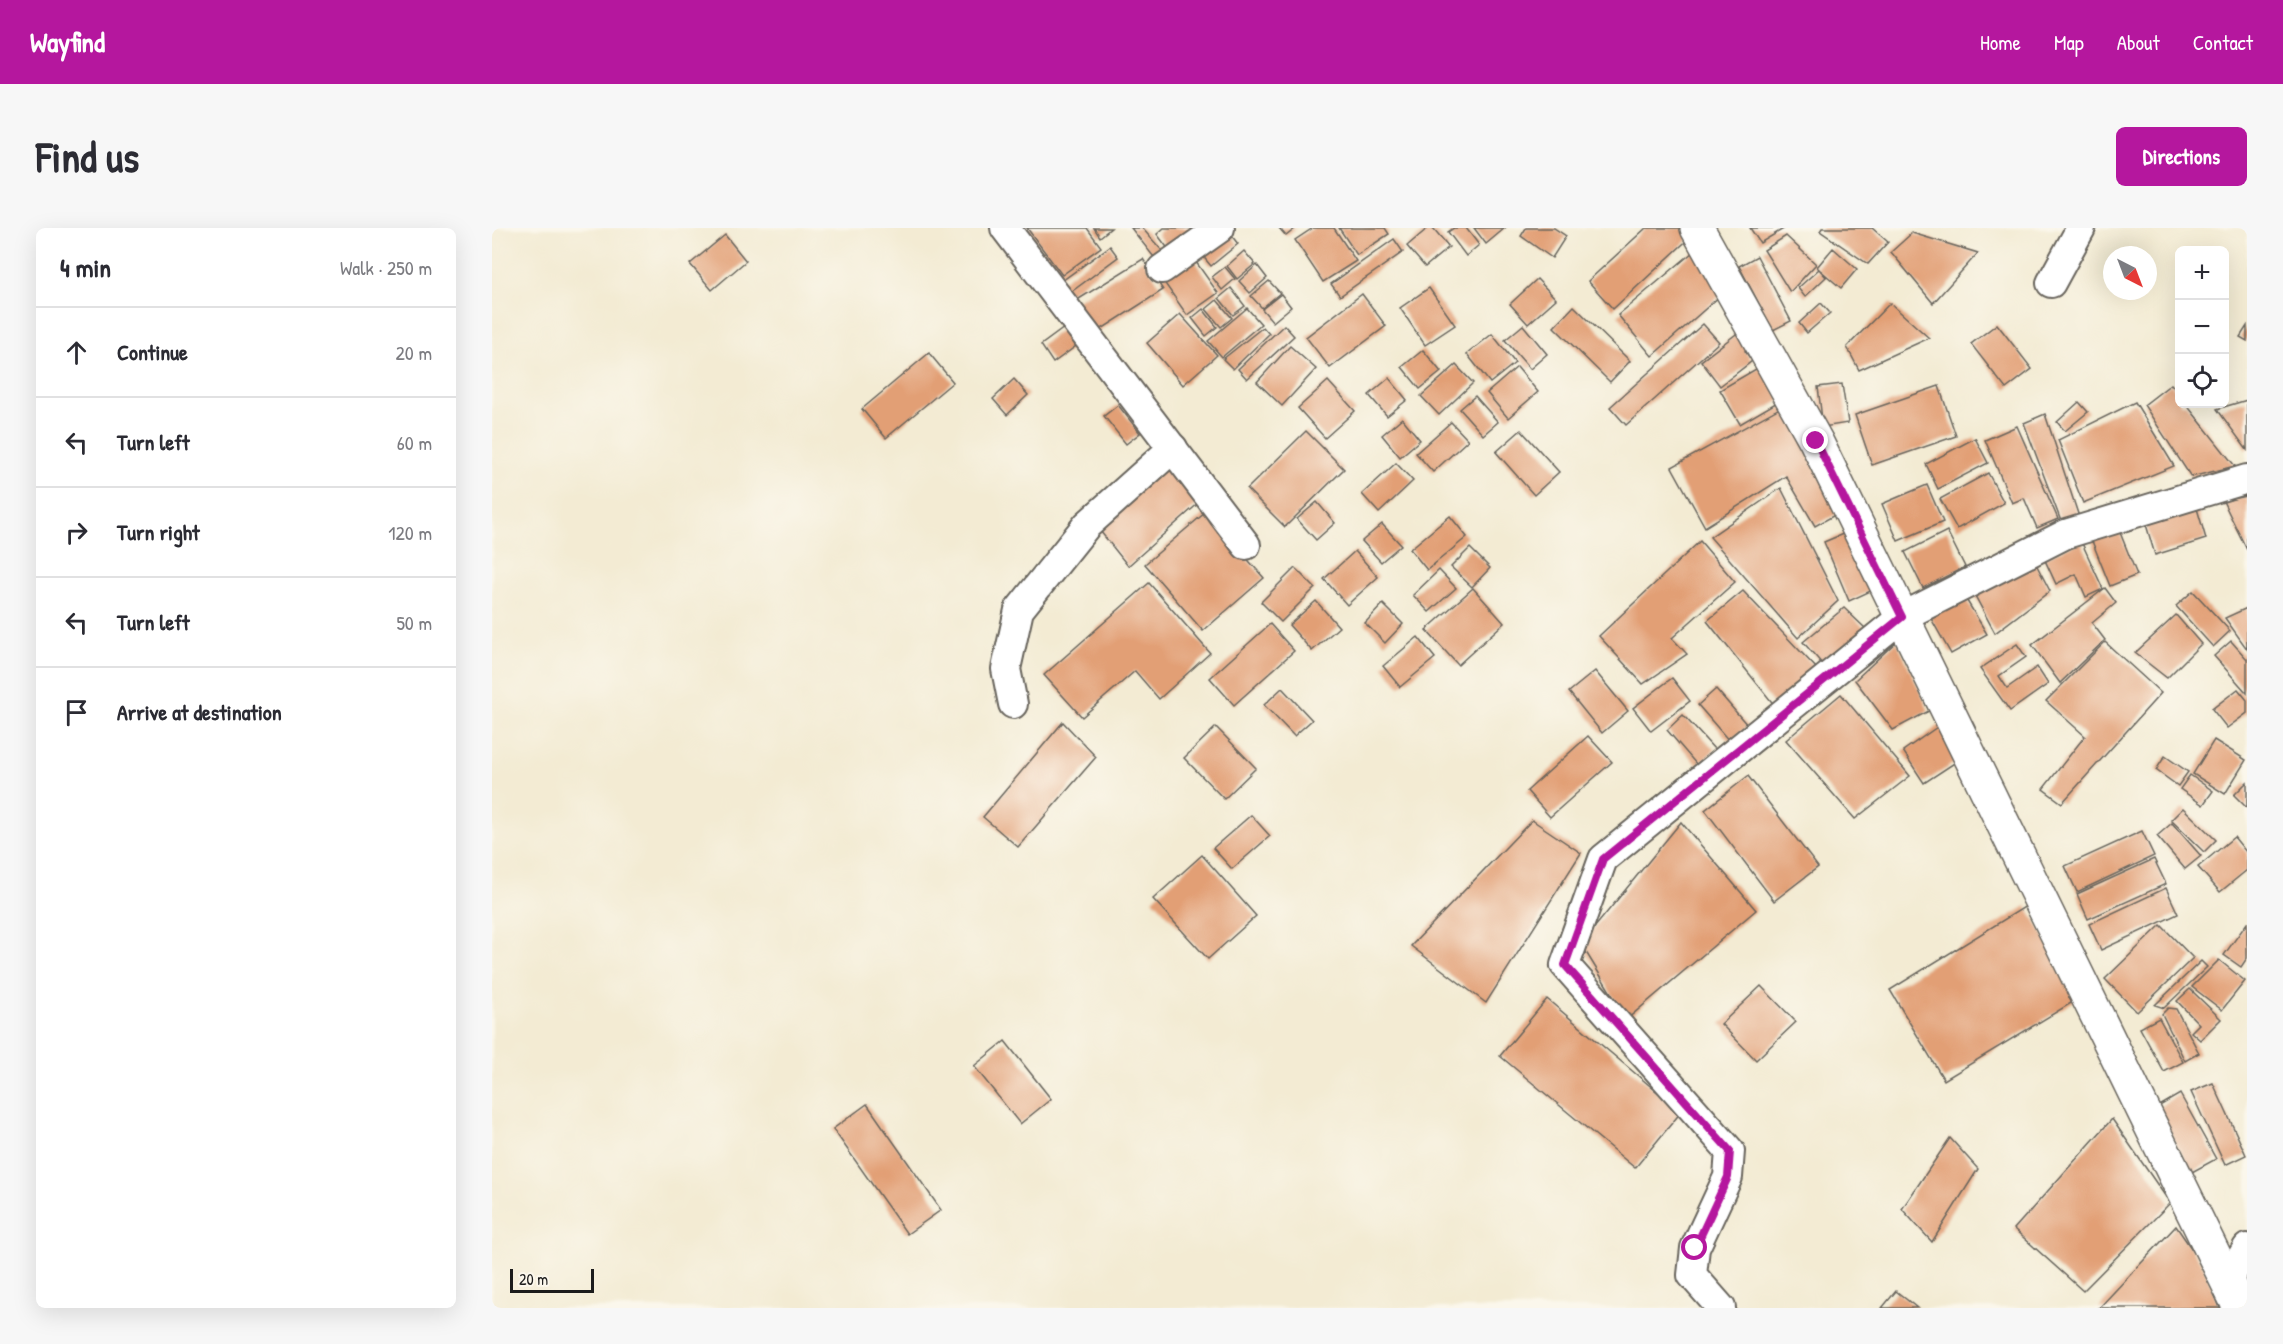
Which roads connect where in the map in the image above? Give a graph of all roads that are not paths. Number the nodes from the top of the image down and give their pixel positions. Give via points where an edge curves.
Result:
1 (1005, 228) edge
2 (1220, 228) edge
3 (1697, 228) edge
4 (2081, 228) edge
5 (1162, 269) dead end
6 (2051, 283) dead end
7 (1173, 448) junction
8 (2247, 479) edge
9 (1246, 545) dead end
10 (1902, 617) junction
11 (1013, 704) dead end
12 (2247, 1248) edge
13 (2233, 1295) edge
14 (1721, 1308) edge

1 - 7 street
2 - 5 street
3 - 10 street via 1816,441
4 - 6 street
7 - 9 street
7 - 11 street via 1087,525 1019,610 1006,669
8 - 10 street via 2066,534
10 - 13 street
10 - 14 street via 1603,859 1565,965 1730,1151 1728,1177 1695,1248 1692,1275
12 - 13 street

